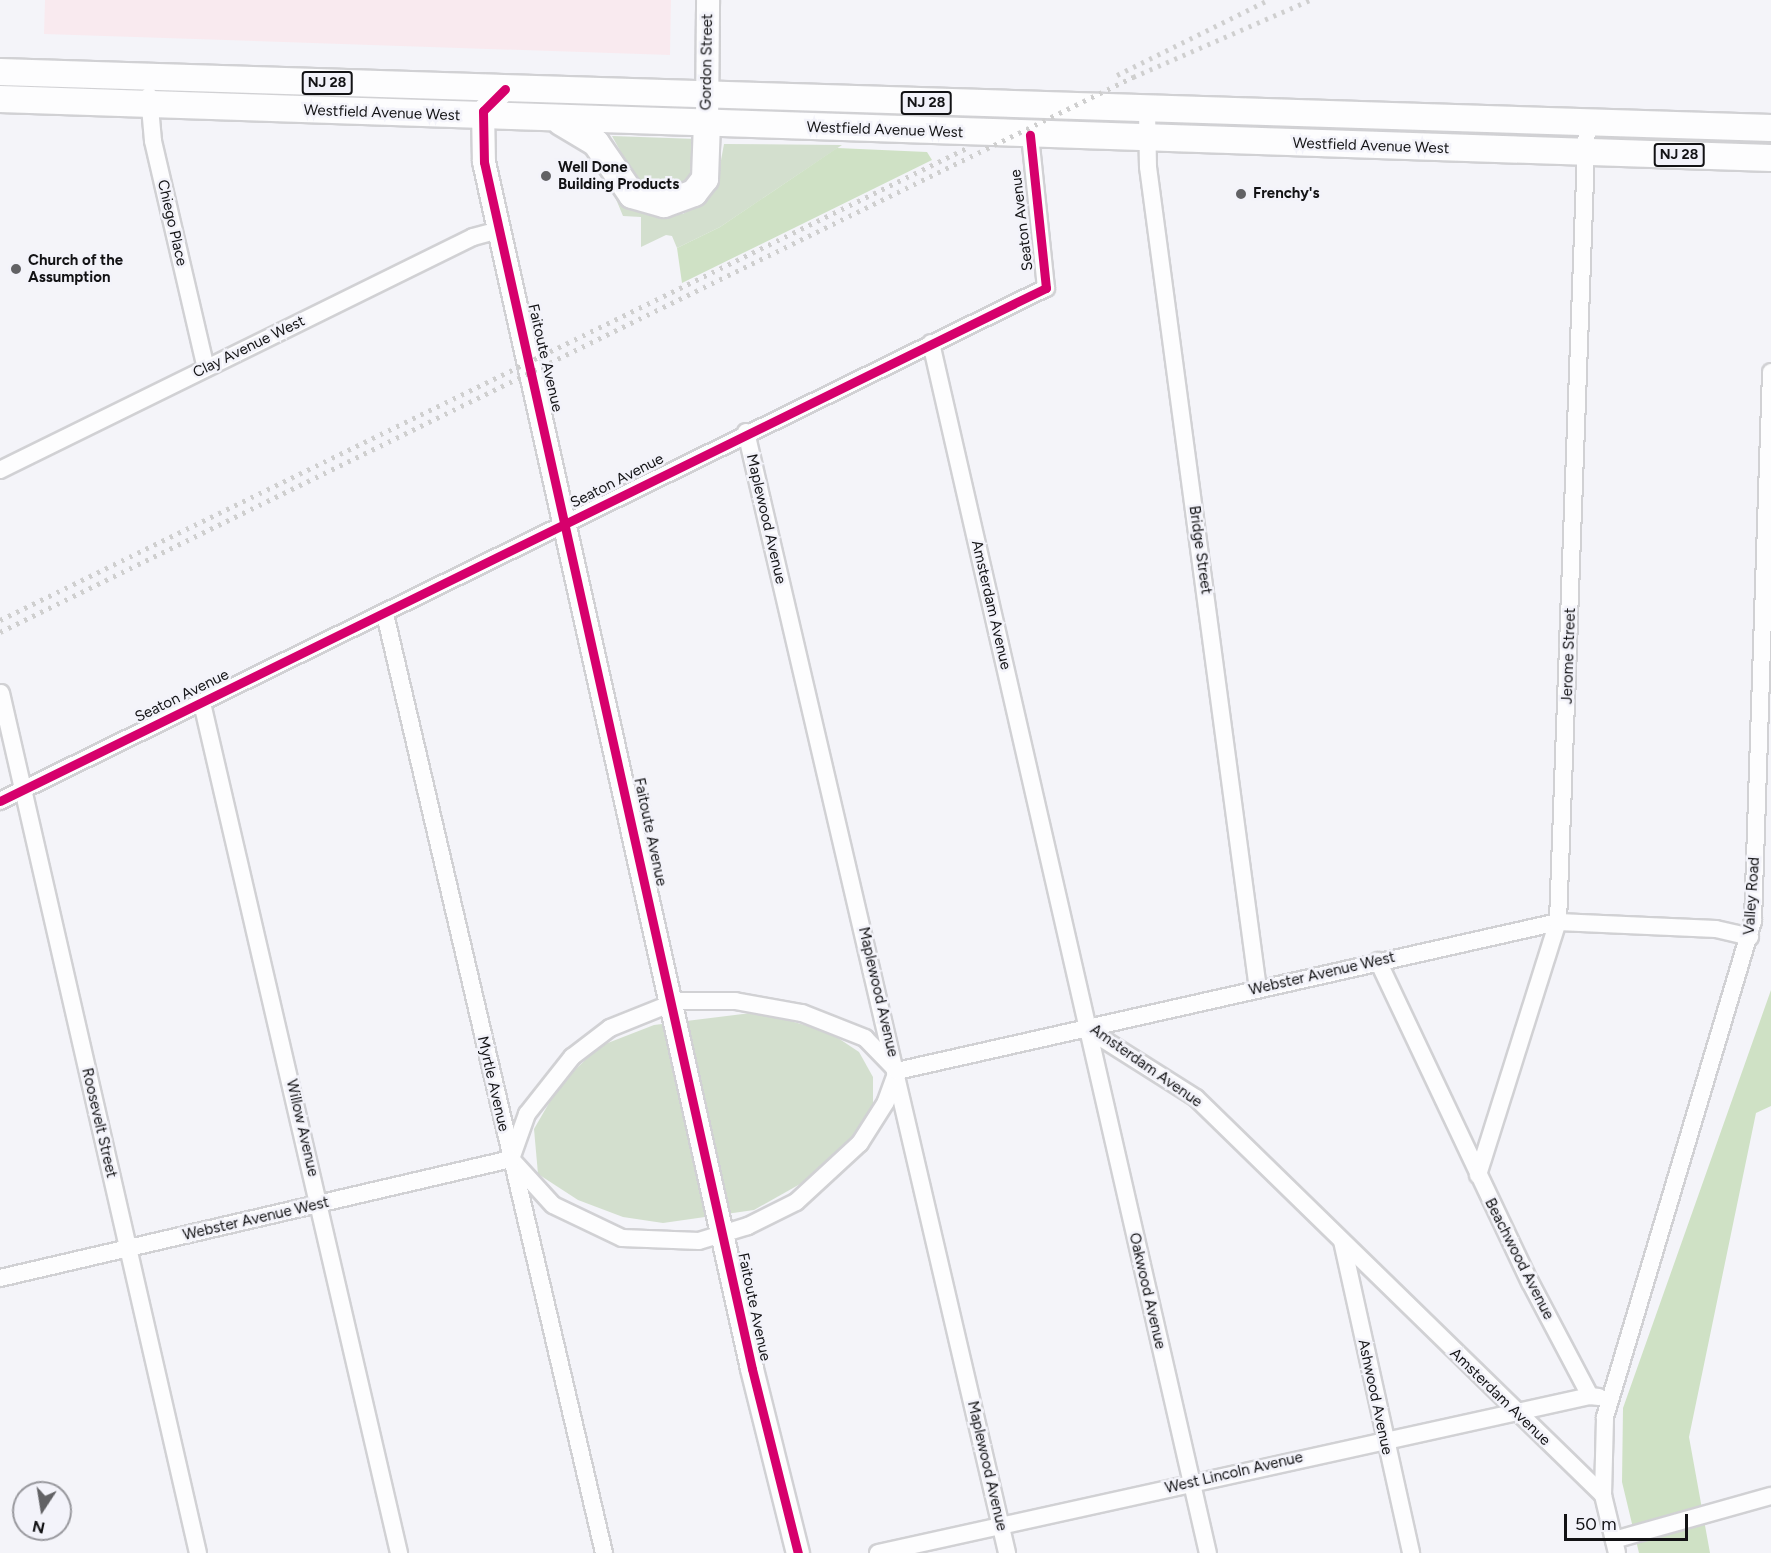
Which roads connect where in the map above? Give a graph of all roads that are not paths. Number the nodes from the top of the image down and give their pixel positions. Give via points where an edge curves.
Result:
1 (708, 0) edge
2 (0, 72) edge
3 (149, 77) junction
4 (505, 89) junction
5 (705, 96) junction
6 (0, 99) edge
7 (149, 105) junction
8 (1147, 110) junction
9 (481, 116) junction
10 (550, 118) junction
11 (707, 123) junction
12 (1587, 125) junction
13 (1771, 128) edge
14 (1030, 135) junction
15 (1146, 139) junction
16 (1587, 152) junction
17 (1771, 158) edge
18 (500, 230) junction
19 (931, 343) junction
20 (206, 368) junction
21 (1771, 372) edge
22 (746, 432) junction
23 (0, 470) edge
24 (568, 523) junction
25 (385, 614) junction
26 (0, 693) edge
27 (202, 703) junction
28 (21, 791) junction
29 (0, 801) edge
30 (1558, 922) junction
31 (1750, 938) junction
32 (1377, 961) junction
33 (1258, 989) junction
34 (672, 1003) junction
35 (1087, 1029) junction
36 (897, 1071) junction
37 (511, 1159) junction
38 (1478, 1175) junction
39 (319, 1204) junction
40 (723, 1235) junction
41 (1342, 1240) junction
42 (128, 1248) junction
43 (0, 1278) edge
44 (1590, 1396) junction
45 (1609, 1399) junction
46 (1513, 1410) junction
47 (1384, 1439) junction
48 (1191, 1482) junction
49 (1603, 1495) junction
50 (1771, 1496) edge
51 (1000, 1526) junction
52 (1616, 1547) edge
53 (198, 1553) edge
54 (399, 1553) edge
55 (604, 1553) edge
56 (798, 1553) edge
57 (878, 1553) edge
58 (1007, 1553) edge
59 (1208, 1553) edge
60 (1411, 1553) edge

1 - 5 street, Gordon Street
2 - 3 main road, Westfield Avenue West / NJ 28
3 - 4 main road, Westfield Avenue West / NJ 28
3 - 7 street, Chiego Place
4 - 5 main road, Westfield Avenue West / NJ 28
4 - 9 street
5 - 8 main road, Westfield Avenue West / NJ 28
5 - 11 street, Gordon Street
6 - 7 main road, Westfield Avenue West / NJ 28
7 - 9 main road, Westfield Avenue West / NJ 28
7 - 20 street, Chiego Place
8 - 12 main road, Westfield Avenue West / NJ 28
8 - 15 street, Bridge Street
9 - 10 main road, Westfield Avenue West / NJ 28
9 - 18 street, Faitoute Avenue via 484,162
10 - 11 main road, Westfield Avenue West / NJ 28
10 - 11 main road via 596,143 632,195 664,204 694,193 705,179
11 - 14 main road, Westfield Avenue West / NJ 28
12 - 13 main road, Westfield Avenue West / NJ 28
12 - 16 street, Jerome Street
14 - 15 main road, Westfield Avenue West / NJ 28
14 - 19 street, Seaton Avenue via 1046,288
15 - 16 main road, Westfield Avenue West / NJ 28
15 - 33 street, Bridge Street
16 - 17 main road, Westfield Avenue West / NJ 28
16 - 30 street, Jerome Street
18 - 20 street, Clay Avenue West via 473,237
18 - 24 street, Faitoute Avenue
19 - 22 street, Seaton Avenue
19 - 35 street, Amsterdam Avenue
20 - 23 street, Clay Avenue West
21 - 31 street, Valley Road
22 - 24 street, Seaton Avenue
22 - 36 street, Maplewood Avenue
24 - 25 street, Seaton Avenue
24 - 34 street, Faitoute Avenue
25 - 27 street, Seaton Avenue
25 - 37 street, Myrtle Avenue
26 - 28 street, Roosevelt Street
27 - 28 street, Seaton Avenue
27 - 39 street, Willow Avenue
28 - 29 street, Seaton Avenue
28 - 42 street, Roosevelt Street
30 - 31 street, Webster Avenue West via 1716,929
30 - 32 street, Webster Avenue West
30 - 38 street, Jerome Street
31 - 45 street, Valley Road
32 - 33 street, Webster Avenue West
32 - 38 street, Beachwood Avenue
33 - 35 street, Webster Avenue West
34 - 36 street via 735,1001 802,1013 865,1038
34 - 37 street via 610,1028 572,1057 527,1114
34 - 40 street, Faitoute Avenue
35 - 36 street, Webster Avenue West
35 - 41 street, Amsterdam Avenue via 1196,1098
35 - 48 street, Oakwood Avenue
36 - 40 street via 873,1126 838,1168 796,1202
36 - 51 street, Maplewood Avenue
37 - 39 street, Webster Avenue West
37 - 40 street via 553,1205 604,1233 661,1244
37 - 55 street, Myrtle Avenue
38 - 44 street, Beachwood Avenue
39 - 42 street, Webster Avenue West
39 - 54 street, Willow Avenue
40 - 56 street, Faitoute Avenue
41 - 46 street, Amsterdam Avenue
41 - 47 street, Ashwood Avenue
42 - 43 street, Webster Avenue West
42 - 53 street, Roosevelt Street
44 - 45 street
44 - 46 street, West Lincoln Avenue
45 - 49 street via 1600,1449
46 - 47 street, West Lincoln Avenue
46 - 49 street, Amsterdam Avenue
47 - 48 street, West Lincoln Avenue
47 - 60 street, Ashwood Avenue
48 - 51 street, West Lincoln Avenue
48 - 59 street, Oakwood Avenue
49 - 52 street
50 - 52 street
51 - 57 street, West Lincoln Avenue
51 - 58 street, Maplewood Avenue

